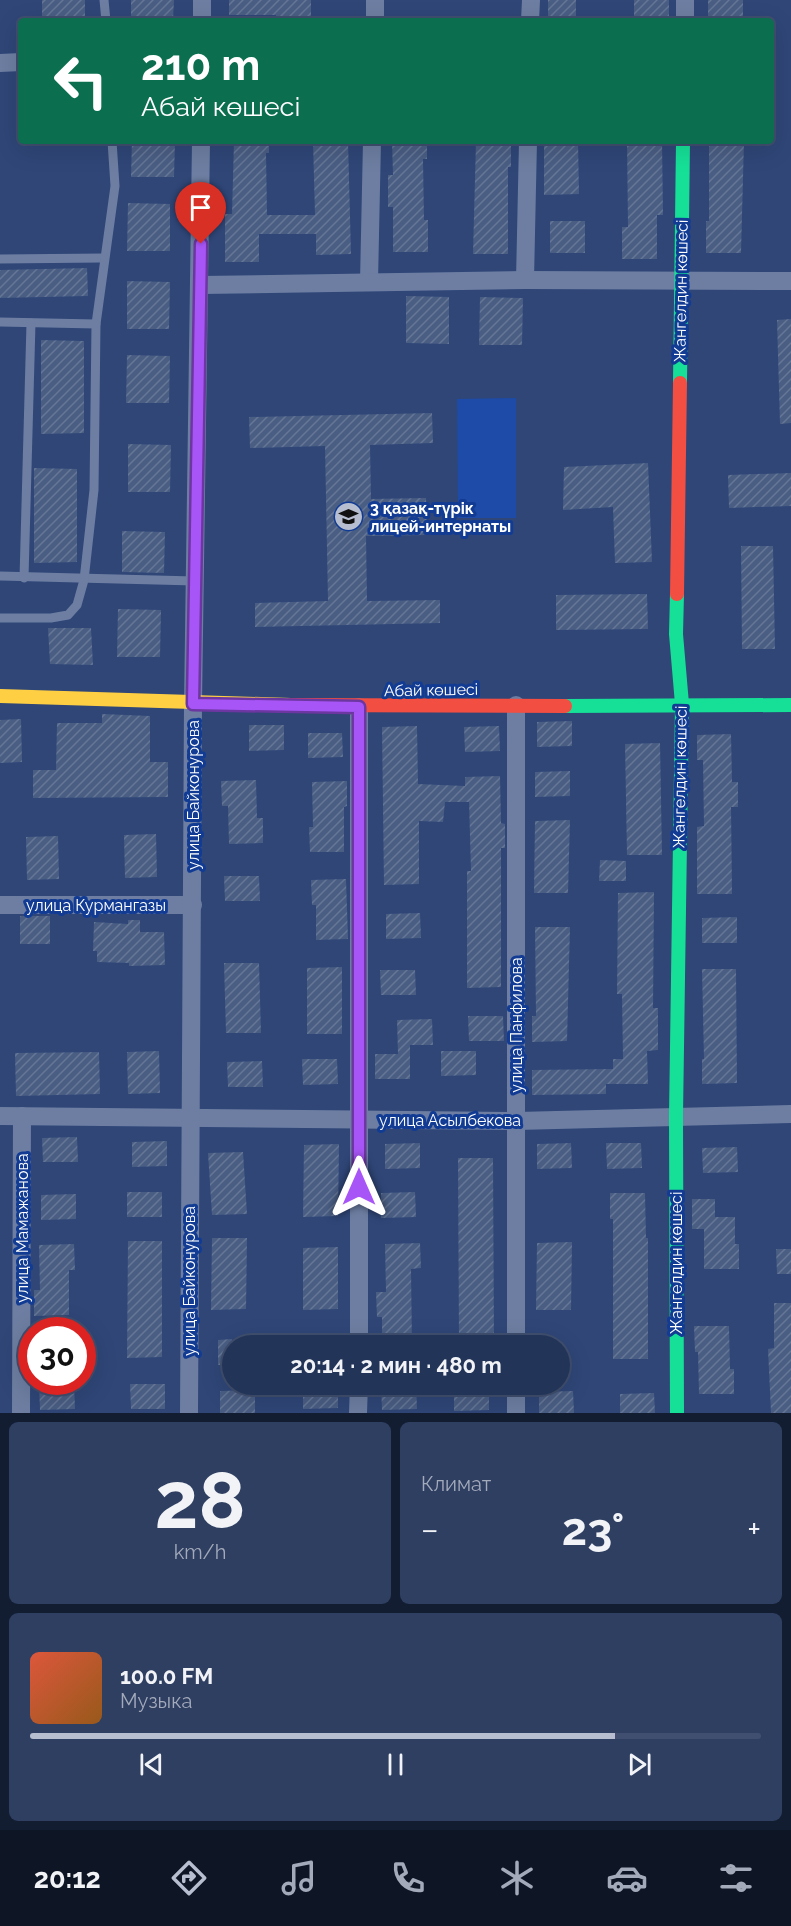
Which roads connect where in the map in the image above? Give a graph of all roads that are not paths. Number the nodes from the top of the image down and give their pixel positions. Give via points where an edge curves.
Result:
1 (104, 0) edge
2 (202, 0) edge
3 (375, 0) edge
4 (531, 0) edge
5 (685, 0) edge
6 (106, 18) edge
7 (202, 18) edge
8 (375, 18) edge
9 (530, 18) edge
10 (685, 18) edge
11 (18, 62) edge
12 (0, 63) edge
13 (112, 144) edge
14 (201, 144) edge
15 (372, 144) edge
16 (528, 144) edge
17 (683, 144) edge
18 (103, 258) junction
19 (0, 259) edge
20 (525, 280) junction
21 (681, 281) junction
22 (791, 281) edge
23 (369, 282) junction
24 (201, 285) junction
25 (0, 322) edge
26 (31, 323) junction
27 (96, 324) junction
28 (0, 576) edge
29 (24, 578) junction
30 (84, 580) junction
31 (195, 581) junction
32 (0, 618) edge
33 (0, 696) edge
34 (193, 704) junction
35 (682, 704) junction
36 (516, 705) junction
37 (791, 705) edge
38 (359, 707) junction
39 (0, 905) edge
40 (193, 905) junction
41 (791, 1114) edge
42 (0, 1116) edge
43 (22, 1116) junction
44 (676, 1116) junction
45 (190, 1119) junction
46 (360, 1119) junction
47 (516, 1121) junction
48 (359, 1335) edge
49 (516, 1335) edge
50 (359, 1395) edge
51 (516, 1395) edge
52 (21, 1413) edge
53 (189, 1413) edge
54 (358, 1413) edge
55 (516, 1413) edge
56 (676, 1413) edge

1 - 6 lane
2 - 7 street
3 - 8 street
4 - 9 street
5 - 10 street
11 - 12 street
13 - 18 lane via 115,186
14 - 24 street, улица Байконурова
15 - 23 street
16 - 20 street
17 - 21 street, Жангелдин көшесі
18 - 19 lane
18 - 27 lane
20 - 21 street
20 - 23 street
21 - 22 street
21 - 35 street, Жангелдин көшесі via 676,634
23 - 24 street
24 - 31 street, улица Байконурова
25 - 26 lane
26 - 27 lane
26 - 29 lane
27 - 30 lane via 94,490
28 - 29 lane
29 - 30 lane
30 - 31 lane
30 - 32 lane via 77,604 68,615
31 - 34 street, улица Байконурова
33 - 34 street, Абай көшесі
34 - 38 street, Абай көшесі
34 - 40 street, улица Байконурова
35 - 36 street, Абай көшесі
35 - 37 street, Абай көшесі
35 - 44 street, Жангелдин көшесі
36 - 38 street, Абай көшесі
36 - 47 street, улица Панфилова
38 - 46 street
39 - 40 street, улица Курмангазы
40 - 45 street, улица Байконурова
41 - 44 street, улица Асылбекова
42 - 43 street, улица Асылбекова
43 - 45 street, улица Асылбекова
43 - 52 street, улица Мамажанова
44 - 47 street, улица Асылбекова
44 - 56 street, Жангелдин көшесі
45 - 46 street, улица Асылбекова
45 - 53 street, улица Байконурова
46 - 47 street, улица Асылбекова
46 - 48 street
47 - 49 street, улица Панфилова
50 - 54 street
51 - 55 street

